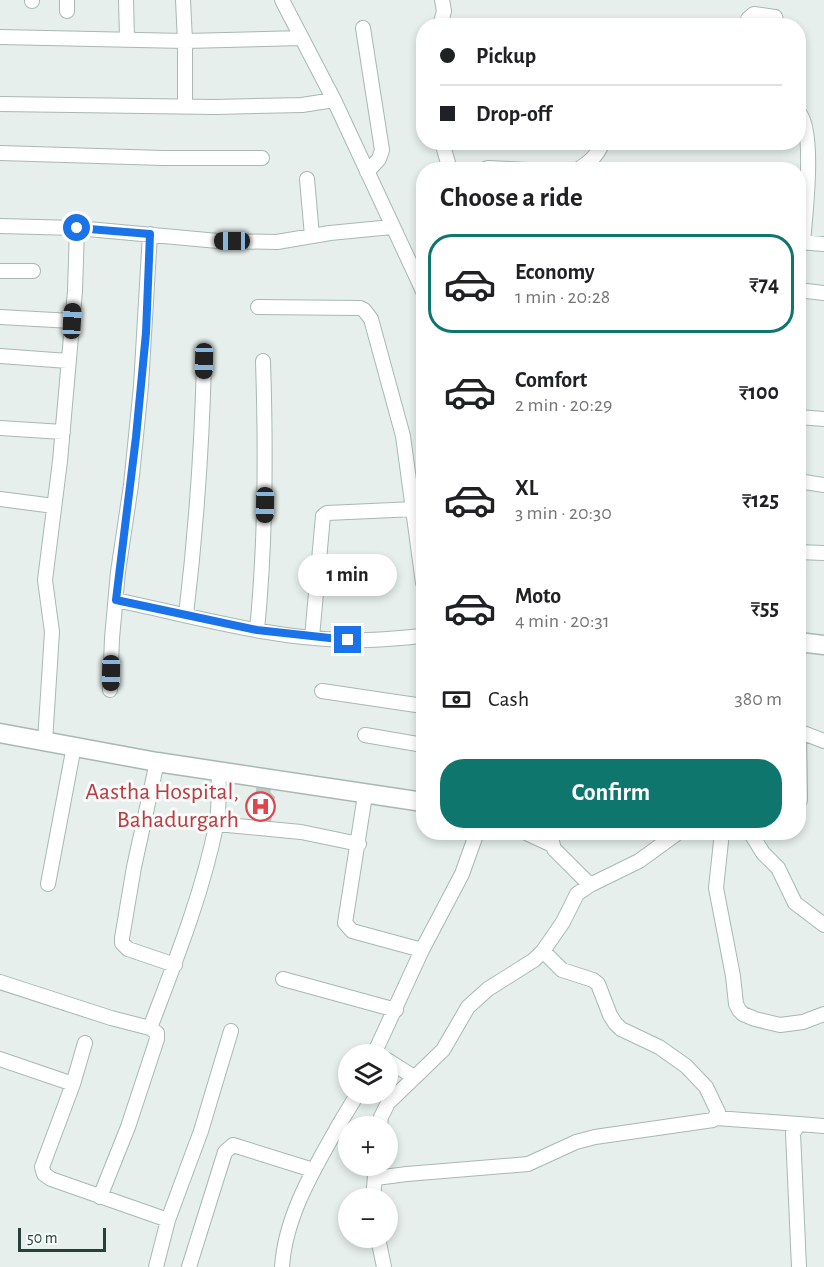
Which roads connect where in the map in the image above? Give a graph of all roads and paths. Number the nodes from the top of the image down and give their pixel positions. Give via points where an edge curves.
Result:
1 (126, 0) edge
2 (183, 0) edge
3 (282, 0) edge
4 (442, 0) edge
5 (442, 18) edge
6 (749, 18) edge
7 (775, 18) edge
8 (363, 28) dead end
9 (0, 37) edge
10 (127, 38) junction
11 (302, 38) junction
12 (185, 41) junction
13 (334, 100) junction
14 (0, 104) edge
15 (185, 107) junction
16 (806, 123) edge
17 (0, 153) edge
18 (261, 158) dead end
19 (367, 172) junction
20 (307, 179) dead end
21 (806, 204) edge
22 (0, 226) edge
23 (392, 226) junction
24 (77, 228) junction
25 (150, 234) junction
26 (312, 236) junction
27 (806, 242) edge
28 (824, 244) edge
29 (0, 271) edge
30 (33, 271) dead end
31 (416, 276) edge
32 (806, 291) edge
33 (824, 292) edge
34 (258, 307) dead end
35 (0, 316) edge
36 (72, 321) junction
37 (0, 356) edge
38 (68, 361) junction
39 (204, 361) dead end
40 (263, 361) dead end
41 (806, 418) edge
42 (824, 420) edge
43 (0, 428) edge
44 (63, 432) junction
45 (806, 482) edge
46 (824, 485) edge
47 (0, 499) edge
48 (54, 506) junction
49 (414, 509) junction
50 (416, 525) edge
51 (806, 552) edge
52 (824, 553) edge
53 (116, 600) junction
54 (186, 615) junction
55 (257, 630) junction
56 (416, 636) edge
57 (312, 637) junction
58 (806, 643) edge
59 (824, 645) edge
60 (111, 690) dead end
61 (322, 691) dead end
62 (416, 705) edge
63 (0, 733) edge
64 (806, 734) edge
65 (365, 735) dead end
66 (45, 741) junction
67 (824, 741) edge
68 (416, 743) edge
69 (74, 746) junction
70 (157, 762) junction
71 (219, 771) junction
72 (365, 795) junction
73 (416, 801) edge
74 (217, 824) junction
75 (475, 840) edge
76 (554, 840) edge
77 (668, 840) edge
78 (721, 840) edge
79 (755, 840) edge
80 (359, 843) junction
81 (48, 884) dead end
82 (590, 885) junction
83 (824, 925) edge
84 (422, 951) junction
85 (543, 951) junction
86 (175, 965) junction
87 (283, 979) dead end
88 (0, 982) edge
89 (396, 1010) junction
90 (824, 1014) edge
91 (150, 1028) junction
92 (231, 1031) dead end
93 (86, 1042) dead end
94 (383, 1044) edge
95 (0, 1059) edge
96 (398, 1067) edge
97 (414, 1077) junction
98 (73, 1084) junction
99 (351, 1104) edge
100 (381, 1116) edge
101 (716, 1118) junction
102 (799, 1124) junction
103 (824, 1126) edge
104 (314, 1170) junction
105 (398, 1173) edge
106 (100, 1197) junction
107 (168, 1220) junction
108 (380, 1248) edge
109 (156, 1267) edge
110 (189, 1267) edge
111 (282, 1267) edge
112 (384, 1267) edge
113 (799, 1267) edge

1 - 10 street
2 - 12 street
3 - 11 street
4 - 5 street
6 - 7 street via 754,14
8 - 19 street via 382,150
9 - 10 street
10 - 12 street
11 - 12 street
11 - 13 street
12 - 15 street
13 - 15 street via 302,105
13 - 19 street
14 - 15 street
16 - 21 street
17 - 18 street
19 - 23 street
20 - 26 street
22 - 24 street
23 - 26 street
23 - 31 street
24 - 25 street
24 - 36 street
25 - 26 street via 263,242
25 - 53 street via 146,333
27 - 28 street
29 - 30 street
32 - 33 street
34 - 49 street via 360,308 367,313 403,436
35 - 36 street
36 - 38 street
37 - 38 street
38 - 44 street
39 - 54 street via 202,438
40 - 55 street via 266,482
41 - 42 street
43 - 44 street
44 - 48 street
45 - 46 street
47 - 48 street
48 - 66 street via 45,580 52,632
49 - 50 street
49 - 57 street via 323,516
51 - 52 street
53 - 54 street
53 - 60 street
54 - 55 street
55 - 57 street
56 - 57 street via 355,640
58 - 59 street
61 - 62 street
63 - 66 street
64 - 67 street
65 - 68 street
66 - 69 street
69 - 70 street
69 - 81 street
70 - 71 street
70 - 86 street via 122,943 128,949
71 - 72 street
71 - 74 street
72 - 73 street
72 - 80 street
74 - 80 street via 301,832
74 - 86 street
75 - 84 street via 468,861
76 - 82 street
77 - 82 street via 639,861
78 - 90 street via 716,888 739,1010 780,1025
79 - 83 street via 778,868 795,903
80 - 84 street via 345,923 352,931
82 - 85 street via 577,894
84 - 89 street
85 - 97 street via 478,996 443,1050
85 - 101 street via 562,970 597,984 610,1016 621,1029 686,1066 706,1087 718,1112
86 - 91 street
87 - 89 street
88 - 91 street
89 - 94 street
91 - 106 street via 157,1033 157,1039
92 - 107 street via 201,1131
93 - 98 street
95 - 98 street
96 - 97 street
97 - 100 street via 388,1102
98 - 106 street via 42,1167 51,1179
99 - 104 street
101 - 102 street
101 - 105 street via 595,1137 528,1164
102 - 103 street
102 - 113 street via 793,1133
104 - 110 street via 233,1145 228,1147
104 - 111 street via 296,1209
106 - 107 street
107 - 109 street
108 - 112 street

